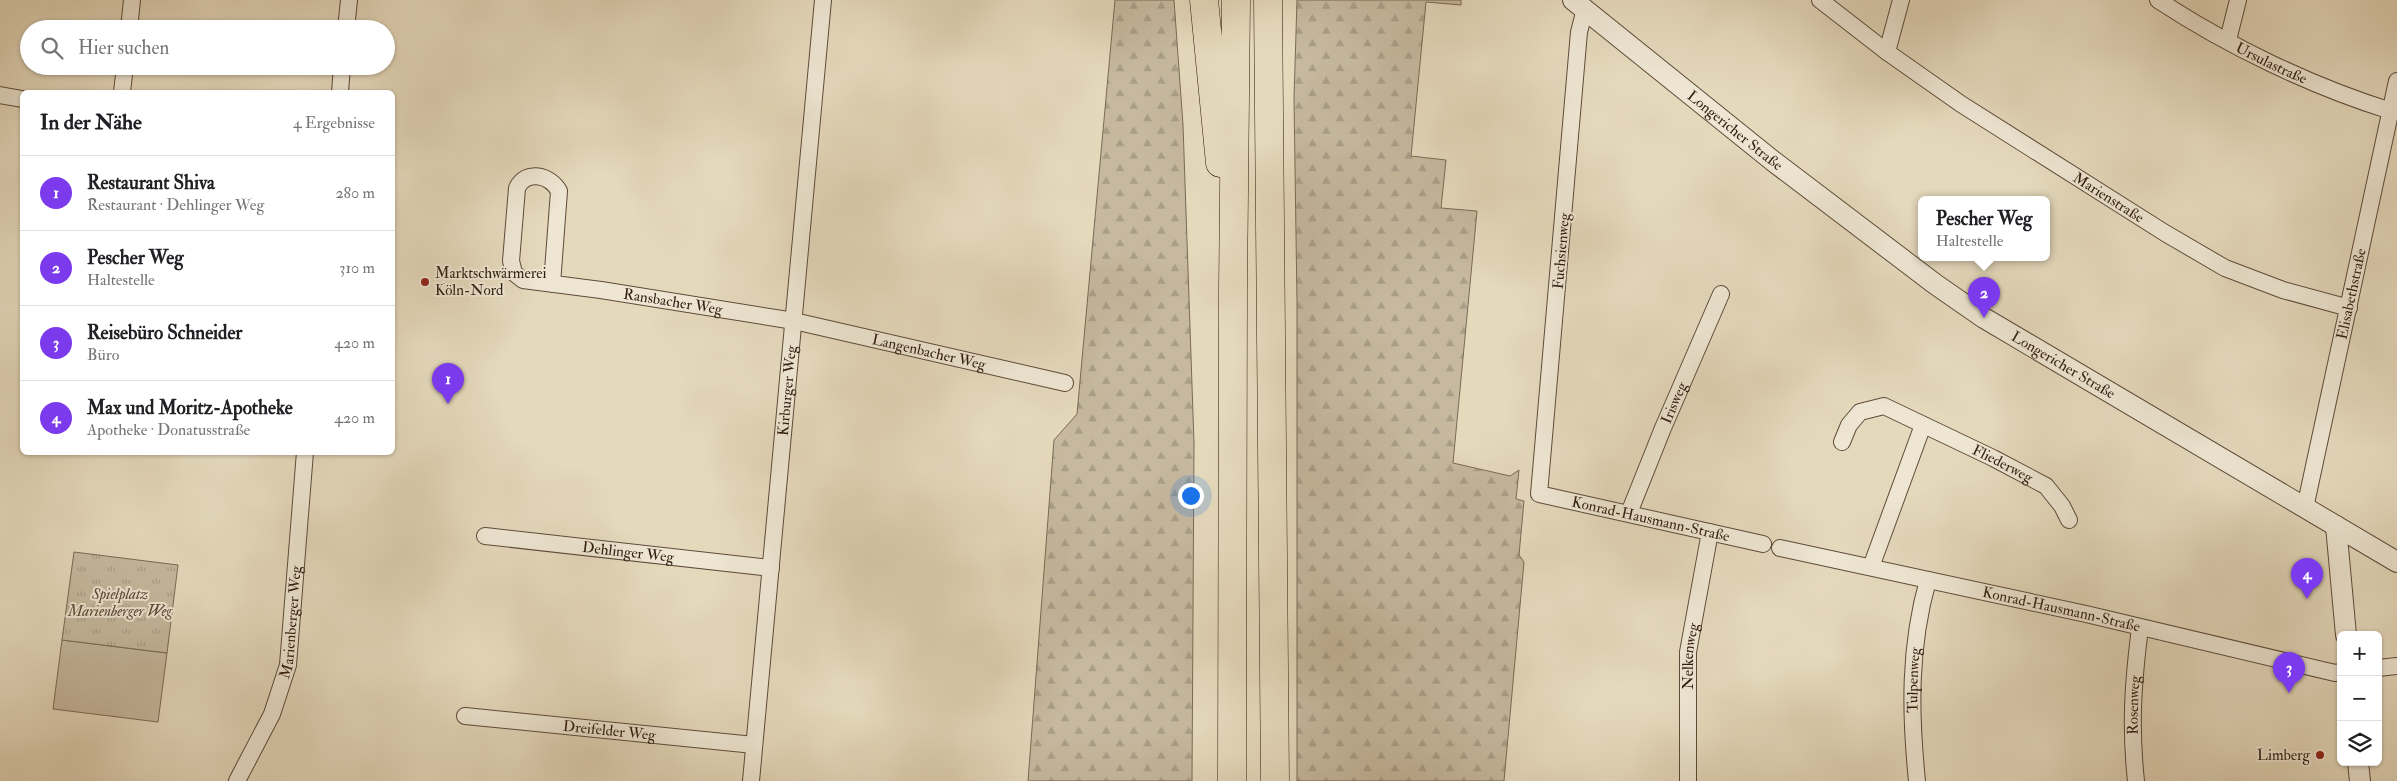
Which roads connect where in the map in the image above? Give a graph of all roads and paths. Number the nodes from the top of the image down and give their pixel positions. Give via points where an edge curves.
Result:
1 (132, 0) edge
2 (349, 0) edge
3 (823, 0) edge
4 (1204, 0) edge
5 (1236, 0) edge
6 (1268, 0) edge
7 (1284, 0) edge
8 (1820, 0) edge
9 (1901, 0) edge
10 (2158, 0) edge
11 (2238, 0) edge
12 (1579, 4) edge
13 (130, 20) edge
14 (347, 20) edge
15 (2228, 40) junction
16 (1887, 52) junction
17 (124, 75) edge
18 (341, 75) edge
19 (1270, 75) junction
20 (2397, 81) edge
21 (122, 90) edge
22 (340, 90) edge
23 (0, 96) edge
24 (20, 99) edge
25 (2391, 111) junction
26 (552, 284) junction
27 (1233, 290) junction
28 (1721, 294) dead end
29 (2349, 308) junction
30 (794, 321) junction
31 (1065, 384) dead end
32 (1924, 425) junction
33 (1842, 442) dead end
34 (306, 455) edge
35 (1539, 494) joint
36 (2305, 508) junction
37 (1629, 513) junction
38 (2069, 520) dead end
39 (2336, 526) junction
40 (1710, 532) junction
41 (485, 536) dead end
42 (1763, 544) dead end
43 (1780, 548) dead end
44 (2397, 562) edge
45 (1871, 567) junction
46 (771, 568) junction
47 (1928, 580) junction
48 (2140, 628) junction
49 (2346, 631) edge
50 (2397, 666) edge
51 (2382, 668) edge
52 (2337, 672) edge
53 (465, 716) dead end
54 (754, 745) junction
55 (2358, 766) edge
56 (237, 781) edge
57 (751, 781) edge
58 (1232, 781) edge
59 (1276, 781) edge
60 (1688, 781) edge
61 (1917, 781) edge
62 (2136, 781) edge
63 (2360, 781) edge

1 - 13 street
2 - 14 street
3 - 30 street, Kirburger Weg
4 - 27 highway
5 - 27 highway
6 - 19 highway
7 - 19 highway via 1283,20
8 - 16 street, Marienstraße
9 - 16 street
10 - 15 street, Ursulastraße
11 - 15 street
12 - 35 street, Fuchsienweg
12 - 36 street, Longericher Straße via 1773,161 1976,313
15 - 25 street, Ursulastraße via 2296,75
16 - 29 street, Marienstraße via 2098,192 2225,268 2283,290
17 - 21 street
18 - 22 street
19 - 59 highway
20 - 25 street, Elisabethstraße
23 - 24 street
25 - 29 street, Elisabethstraße
26 - 26 street, Ransbacher Weg via 559,192 551,181 534,176 524,179 517,188 512,268 523,280
26 - 30 street, Ransbacher Weg
27 - 58 highway
28 - 37 street, Irisweg
29 - 36 street, Elisabethstraße
30 - 31 street, Langenbacher Weg
30 - 46 street, Kirburger Weg
32 - 33 street, Fliederweg via 1884,406 1860,412 1849,425
32 - 38 street, Fliederweg via 2046,486
32 - 45 street
34 - 56 street, Marienberger Weg via 288,665 272,714
35 - 37 street, Konrad-Hausmann-Straße
36 - 39 street, Longericher Straße
37 - 40 street, Konrad-Hausmann-Straße
39 - 44 street, Longericher Straße
39 - 49 street
40 - 42 street, Konrad-Hausmann-Straße
40 - 60 street, Nelkenweg via 1688,652
41 - 46 street, Dehlinger Weg
43 - 45 street, Konrad-Hausmann-Straße
45 - 47 street, Konrad-Hausmann-Straße
46 - 54 street, Kirburger Weg
47 - 48 street, Konrad-Hausmann-Straße
47 - 61 street, Tulpenweg via 1918,615 1913,673 1912,722
48 - 52 street, Konrad-Hausmann-Straße
48 - 62 street, Rosenweg via 2132,685
50 - 51 street
53 - 54 street, Dreifelder Weg
54 - 57 street, Kirburger Weg
55 - 63 street

